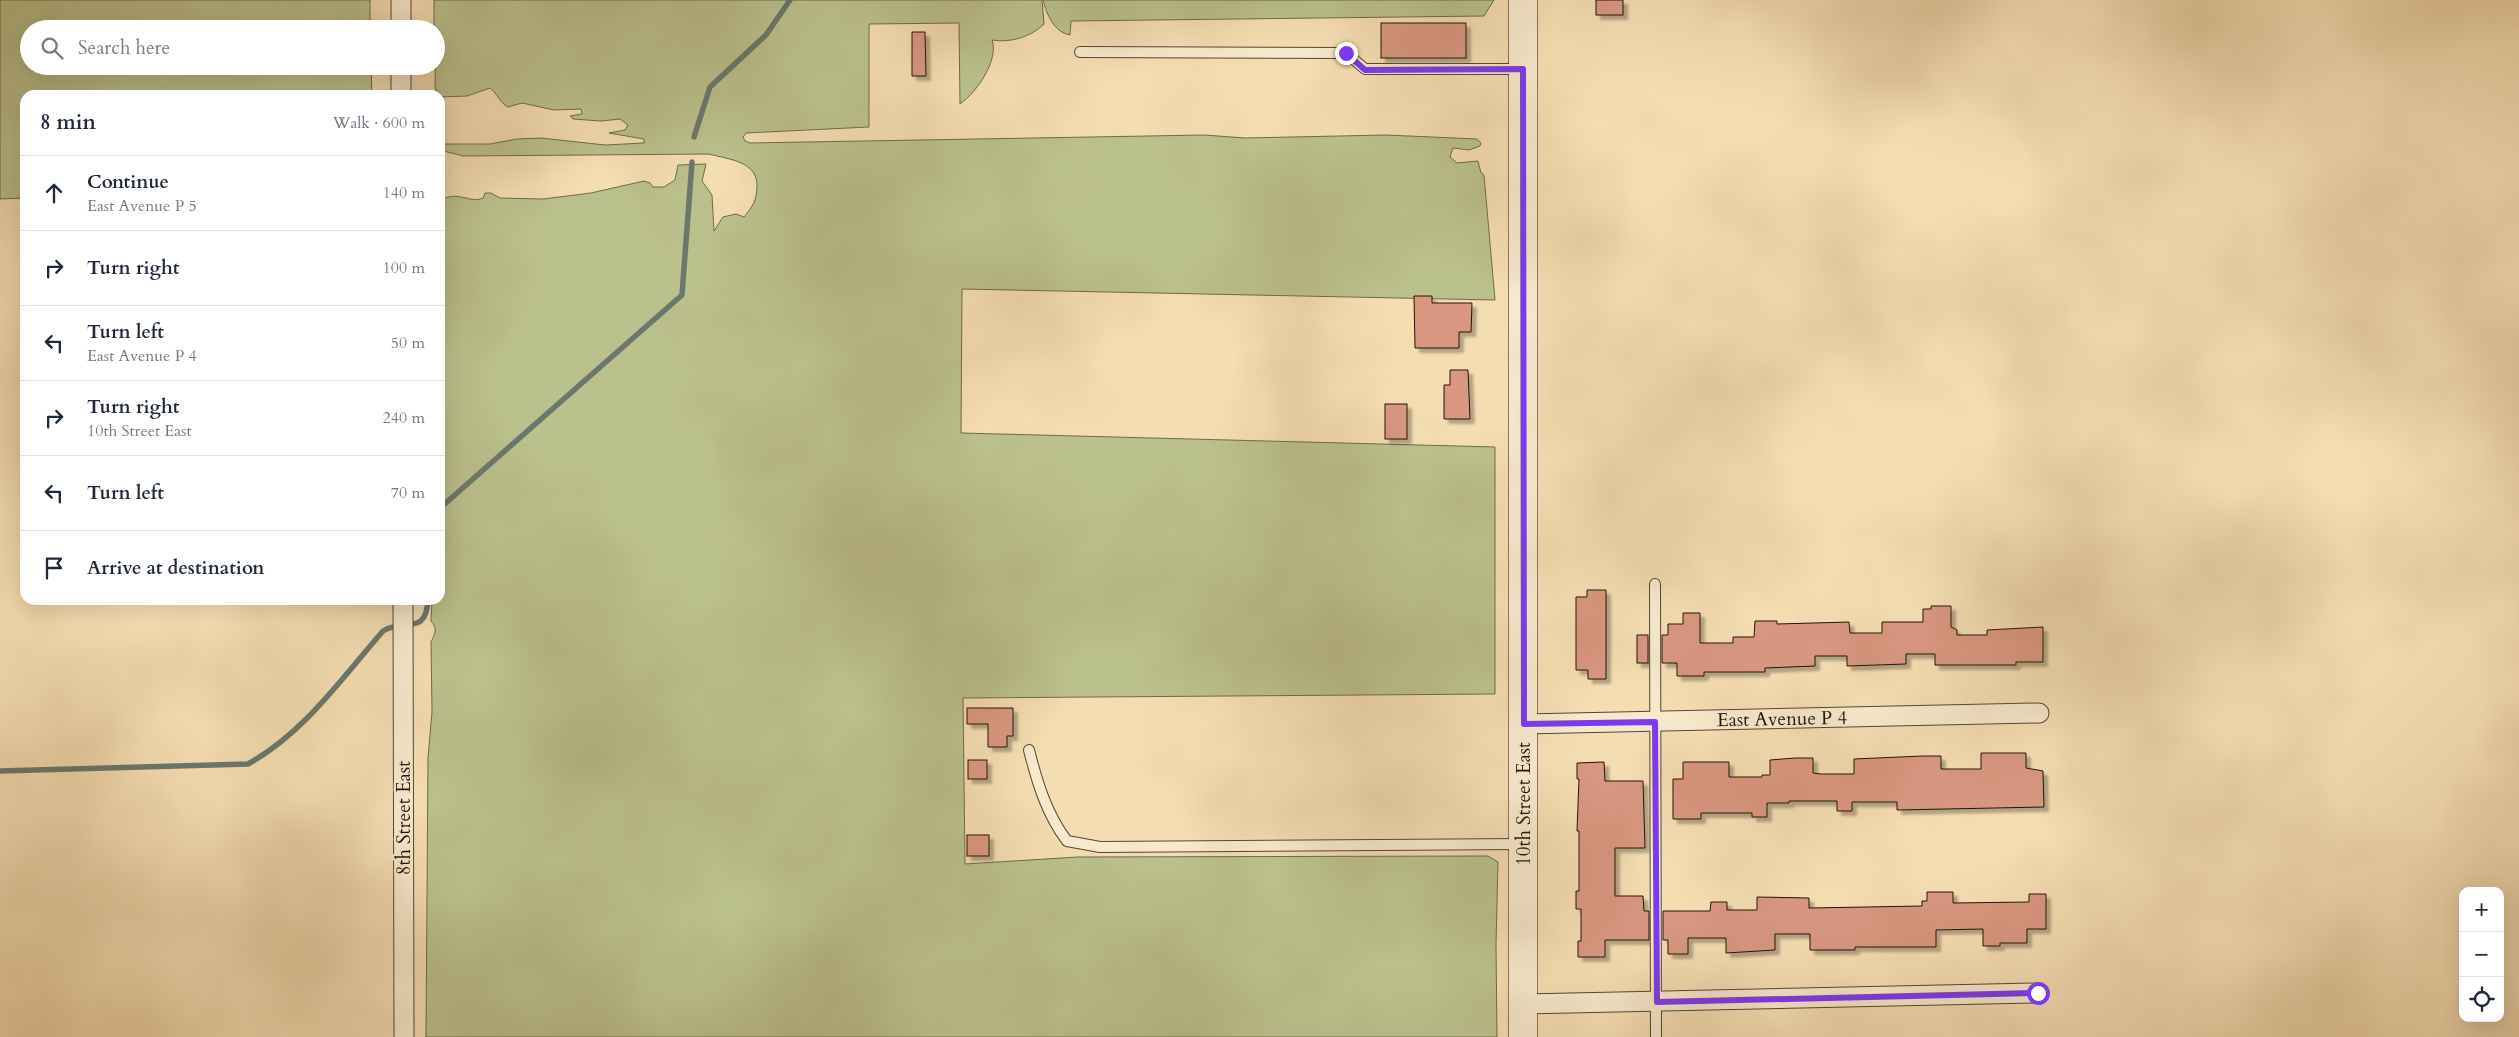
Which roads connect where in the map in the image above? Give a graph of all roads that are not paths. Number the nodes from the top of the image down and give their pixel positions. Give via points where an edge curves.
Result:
1 (401, 0) edge
2 (1523, 0) edge
3 (401, 20) edge
4 (1080, 52) dead end
5 (1523, 69) junction
6 (401, 75) edge
7 (401, 90) edge
8 (1654, 584) dead end
9 (403, 605) edge
10 (2039, 713) dead end
11 (1655, 722) junction
12 (1524, 724) junction
13 (1029, 750) dead end
14 (1524, 844) junction
15 (2038, 993) dead end
16 (1657, 1002) junction
17 (1523, 1004) junction
18 (404, 1037) edge
19 (1523, 1037) edge
20 (1656, 1037) edge

1 - 3 street
2 - 5 main road, 10th Street East
4 - 5 lane via 1346,53 1365,70
5 - 12 main road, 10th Street East
6 - 7 street
8 - 11 lane
9 - 18 street, 8th Street East
10 - 11 street, East Avenue P 4
11 - 12 street, East Avenue P 4
11 - 16 lane
12 - 14 main road, 10th Street East
13 - 14 lane via 1038,784 1059,832 1066,841 1100,848
14 - 17 main road, 10th Street East
15 - 16 street
16 - 17 street
16 - 20 lane
17 - 19 main road, 10th Street East

